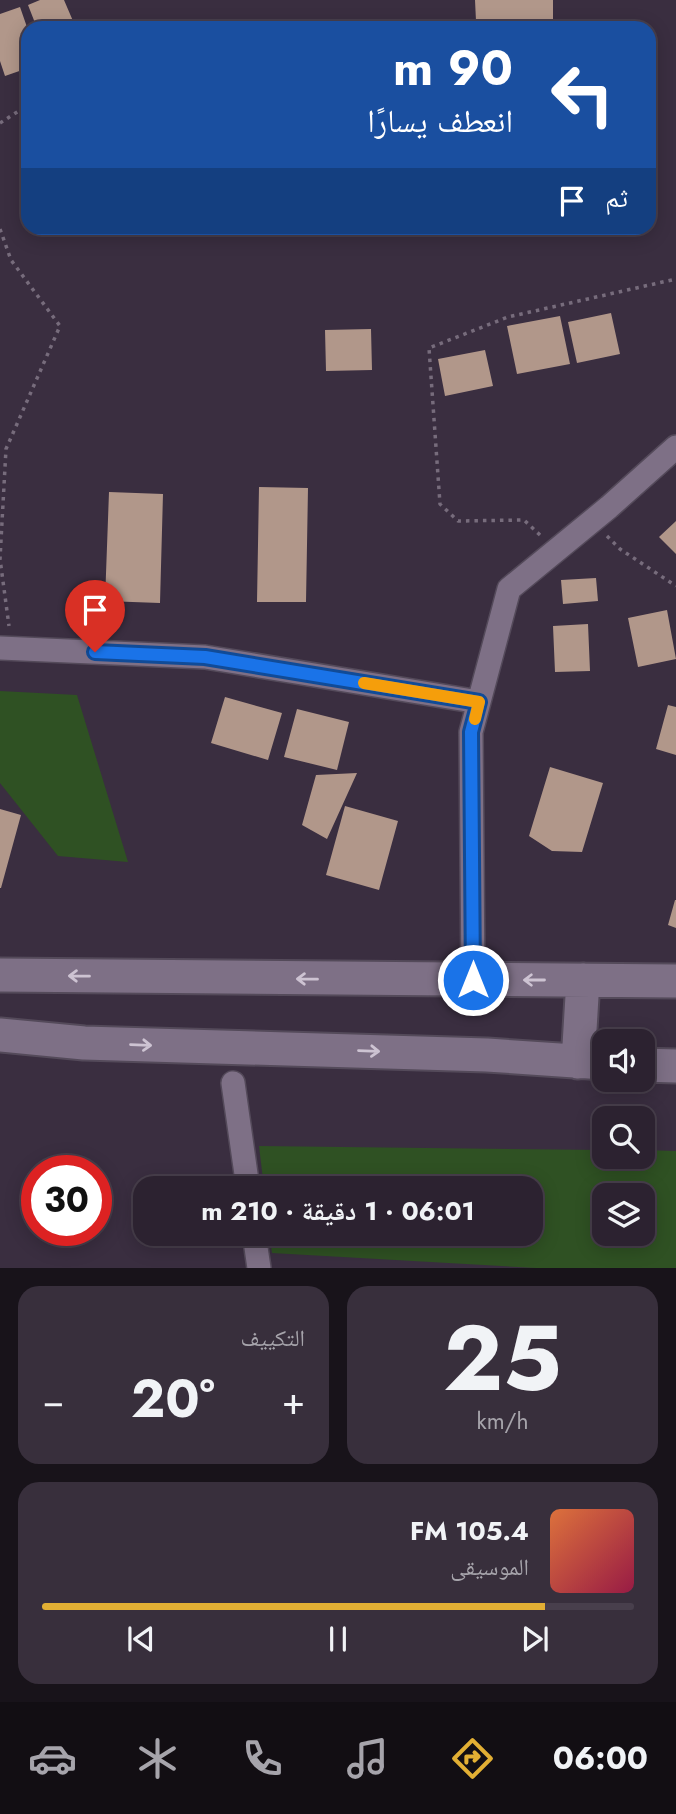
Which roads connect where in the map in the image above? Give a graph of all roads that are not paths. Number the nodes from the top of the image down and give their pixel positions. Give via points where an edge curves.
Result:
1 (676, 447) edge
2 (6, 648) edge
3 (479, 702) junction
4 (0, 975) edge
5 (473, 980) junction
6 (583, 980) junction
7 (676, 981) edge
8 (0, 1035) edge
9 (591, 1062) edge
10 (655, 1065) edge
11 (676, 1066) edge
12 (233, 1083) dead end
13 (246, 1176) edge
14 (256, 1246) edge
15 (259, 1268) edge

1 - 3 street via 509,590
2 - 3 street via 205,657
3 - 5 street via 471,732
5 -> 4 main road
6 -> 5 main road
6 - 7 main road
6 - 9 main road
8 -> 9 main road via 84,1043
10 - 11 main road
12 - 13 street
14 - 15 street

